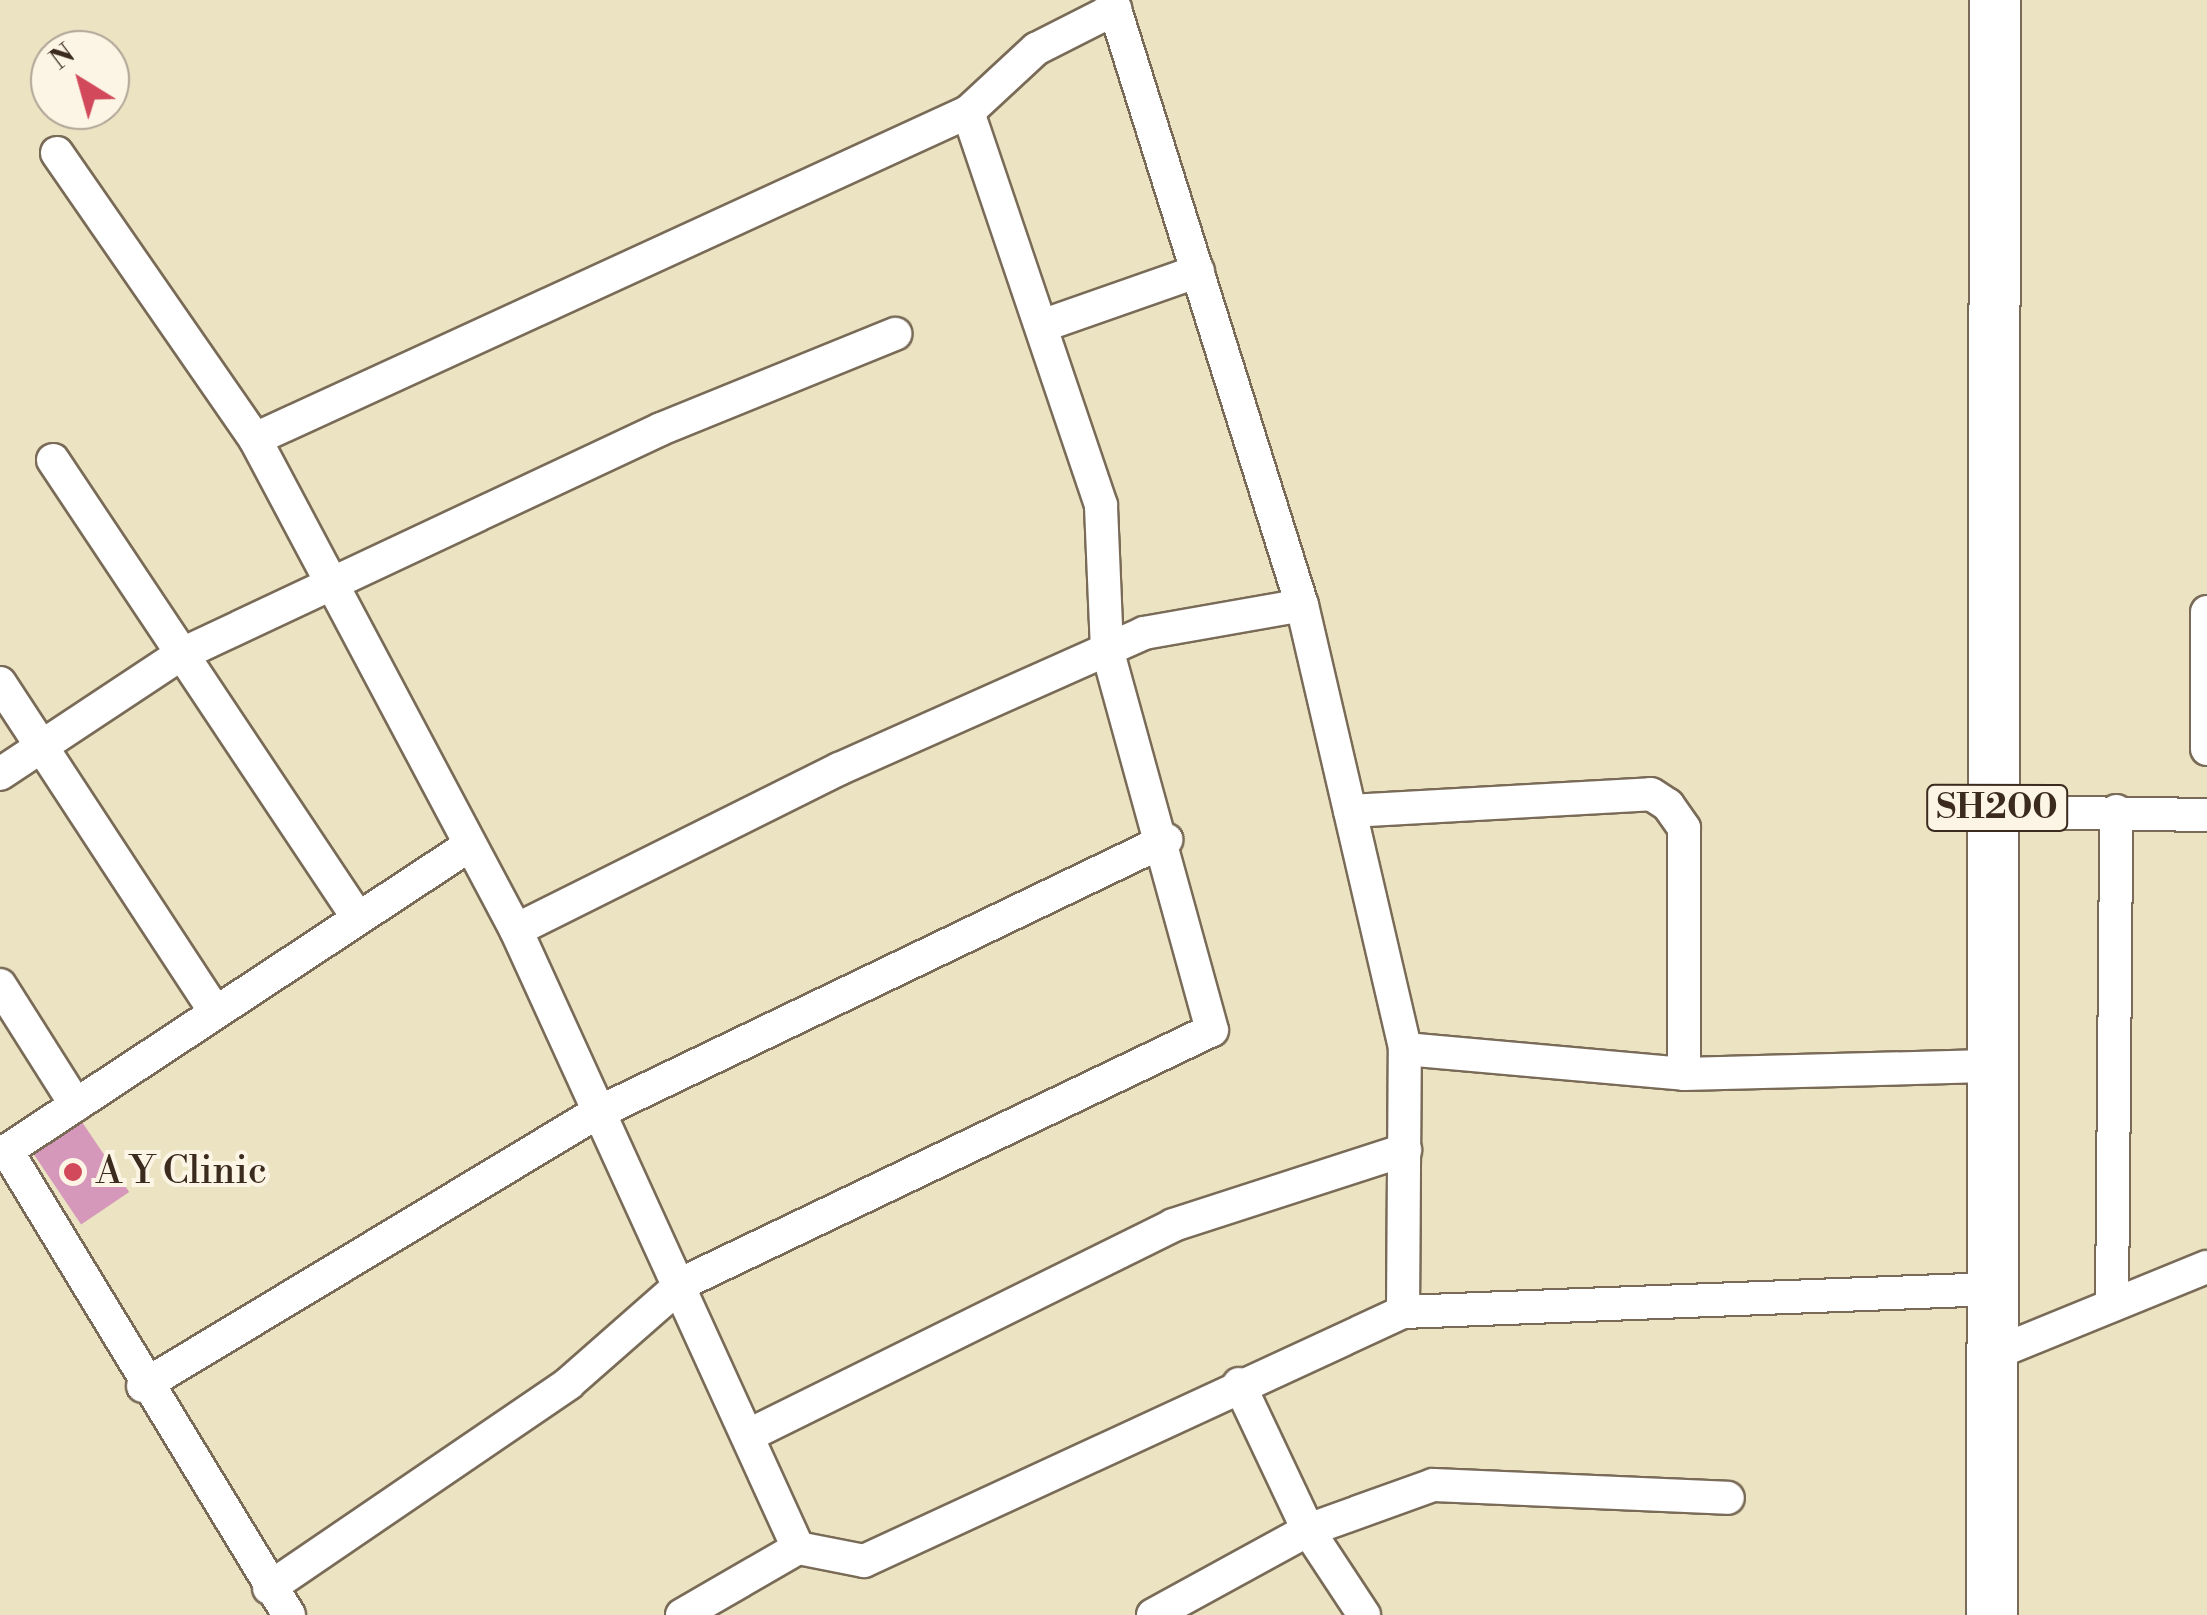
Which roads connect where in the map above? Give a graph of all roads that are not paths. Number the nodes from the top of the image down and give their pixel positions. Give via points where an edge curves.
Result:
1 (1996, 0) edge
2 (1113, 5) edge
3 (968, 112) junction
4 (57, 153) dead end
5 (1198, 272) junction
6 (1047, 324) junction
7 (894, 334) dead end
8 (255, 440) junction
9 (53, 460) dead end
10 (331, 582) junction
11 (1302, 606) junction
12 (2207, 612) edge
13 (1107, 650) junction
14 (180, 656) junction
15 (0, 683) edge
16 (42, 748) junction
17 (2207, 749) edge
18 (0, 774) edge
19 (1350, 811) junction
20 (2116, 811) junction
21 (1996, 812) junction
22 (2207, 815) edge
23 (1166, 840) junction
24 (470, 844) junction
25 (358, 918) junction
26 (516, 930) junction
27 (0, 985) edge
28 (215, 1012) junction
29 (1405, 1049) junction
30 (1995, 1066) junction
31 (1684, 1074) junction
32 (76, 1104) junction
33 (593, 1115) junction
34 (1406, 1150) junction
35 (3, 1153) edge
36 (2207, 1267) edge
37 (683, 1283) junction
38 (1993, 1289) junction
39 (2112, 1306) junction
40 (1403, 1312) junction
41 (1991, 1355) junction
42 (1239, 1384) junction
43 (142, 1386) junction
44 (749, 1434) junction
45 (1728, 1498) dead end
46 (1308, 1530) junction
47 (798, 1548) junction
48 (269, 1588) junction
49 (721, 1605) edge
50 (289, 1615) edge
51 (682, 1615) edge
52 (1153, 1615) edge
53 (1364, 1615) edge
54 (1992, 1615) edge

1 - 21 main road, SH200
2 - 3 street via 1036,50
2 - 5 street
3 - 6 street
3 - 8 street
4 - 8 street
5 - 6 street
5 - 11 street
6 - 13 street via 1101,505
7 - 10 street via 662,429
8 - 10 street
9 - 14 street
10 - 14 street
10 - 24 street
11 - 13 street via 1144,633
11 - 19 street
12 - 17 street
13 - 23 street
13 - 26 street via 839,769
14 - 16 street
14 - 25 street
15 - 16 street
16 - 18 street
16 - 28 street
19 - 29 street
19 - 31 street via 1651,794 1668,804 1684,828
20 - 21 street
20 - 22 street
20 - 39 street
21 - 30 main road, SH200
23 - 33 street
23 - 37 street via 1215,1020 1205,1038
24 - 25 street
24 - 26 street
25 - 28 street
26 - 33 street
27 - 32 street
28 - 32 street
29 - 31 street
29 - 34 street
30 - 31 street
30 - 38 main road, SH200
32 - 35 street
33 - 37 street
33 - 43 street
34 - 40 street
34 - 44 street via 1173,1225
35 - 43 street
36 - 39 street
37 - 44 street
37 - 48 street via 569,1383
38 - 40 street
38 - 41 main road, SH200
39 - 41 street
40 - 42 street
41 - 54 main road, SH200
42 - 46 street
42 - 47 street via 864,1561
43 - 48 street
44 - 47 street
45 - 46 street via 1432,1485
46 - 52 street
46 - 53 street
47 - 49 street
48 - 50 street
49 - 51 street

